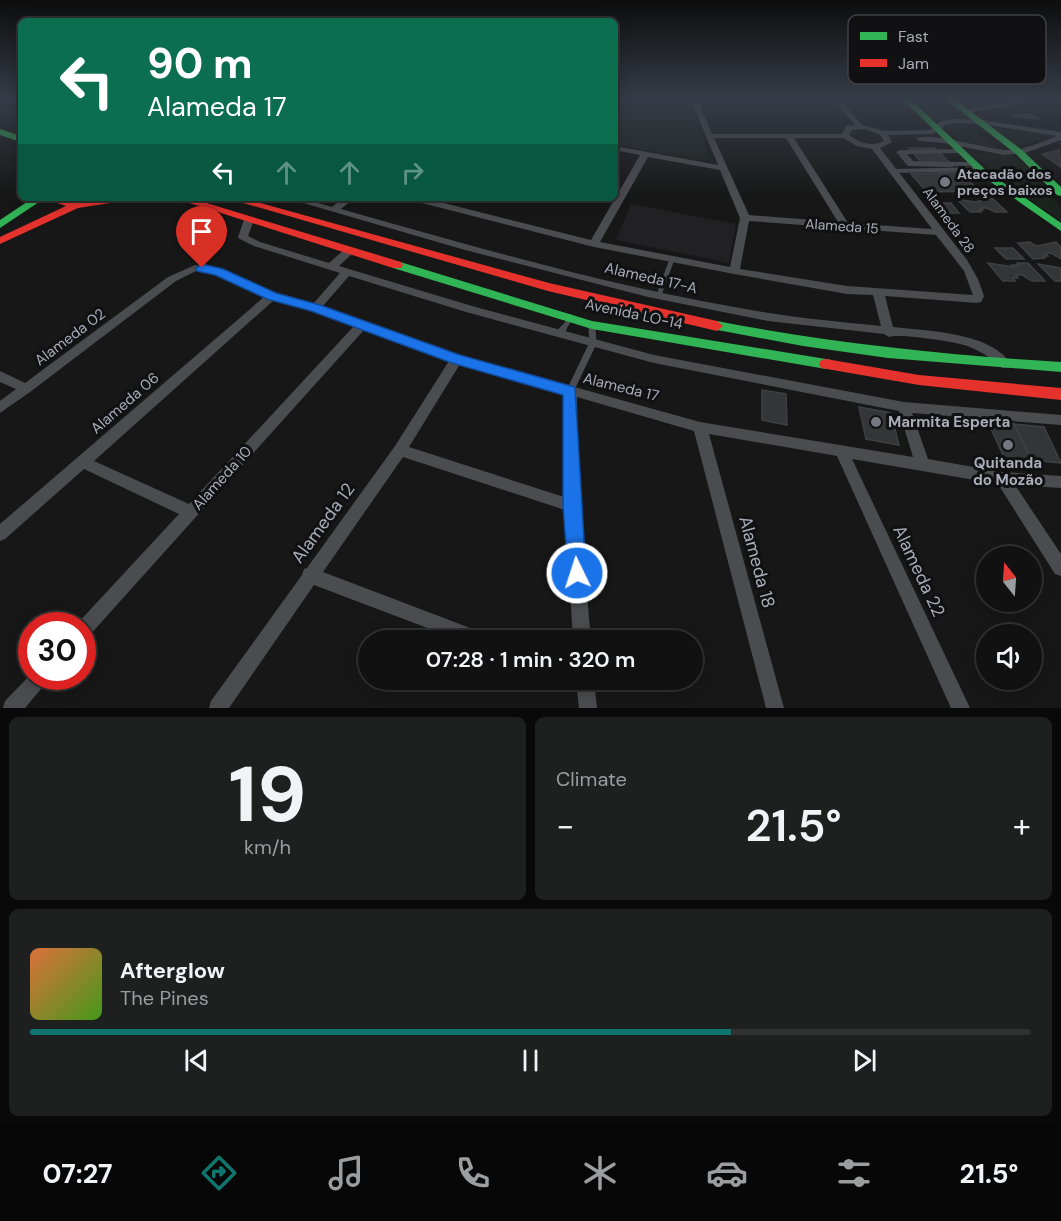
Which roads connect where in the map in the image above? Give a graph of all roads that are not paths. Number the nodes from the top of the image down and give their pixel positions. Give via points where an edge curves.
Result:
1 (708, 131) edge
2 (846, 131) edge
3 (872, 131) edge
4 (931, 131) edge
5 (937, 131) edge
6 (992, 131) edge
7 (1033, 131) edge
8 (710, 136) junction
9 (845, 136) junction
10 (886, 136) junction
11 (1061, 136) edge
12 (789, 137) junction
13 (949, 142) junction
14 (874, 146) junction
15 (618, 149) edge
16 (960, 152) junction
17 (1019, 152) junction
18 (645, 154) junction
19 (952, 164) joint
20 (977, 166) junction
21 (722, 168) junction
22 (894, 171) junction
23 (1061, 193) edge
24 (618, 194) edge
25 (36, 201) edge
26 (60, 201) edge
27 (102, 201) edge
28 (189, 201) edge
29 (242, 201) edge
30 (302, 201) edge
31 (345, 201) edge
32 (425, 201) edge
33 (615, 201) edge
34 (75, 205) junction
35 (333, 210) junction
36 (745, 218) junction
37 (249, 220) junction
38 (0, 225) edge
39 (845, 226) junction
40 (1061, 228) edge
41 (939, 232) junction
42 (0, 241) edge
43 (594, 244) junction
44 (348, 252) junction
45 (672, 260) junction
46 (332, 266) junction
47 (734, 271) junction
48 (347, 272) junction
49 (587, 279) junction
50 (158, 289) joint
51 (878, 292) junction
52 (659, 295) junction
53 (272, 296) junction
54 (578, 296) junction
55 (315, 308) junction
56 (571, 317) junction
57 (592, 325) junction
58 (361, 326) junction
59 (560, 333) junction
60 (889, 333) junction
61 (593, 343) junction
62 (457, 360) junction
63 (1006, 365) junction
64 (1061, 367) edge
65 (0, 376) edge
66 (26, 389) junction
67 (570, 391) junction
68 (1061, 394) edge
69 (904, 407) junction
70 (0, 408) edge
71 (1061, 420) edge
72 (700, 427) junction
73 (400, 450) junction
74 (841, 450) junction
75 (82, 462) junction
76 (922, 464) junction
77 (1002, 478) junction
78 (1061, 482) edge
79 (572, 506) junction
80 (191, 512) junction
81 (0, 534) edge
82 (1061, 568) edge
83 (310, 575) junction
84 (96, 616) edge
85 (454, 630) edge
86 (581, 630) edge
87 (28, 690) edge
88 (585, 690) edge
89 (12, 708) edge
90 (218, 708) edge
91 (588, 708) edge
92 (776, 708) edge
93 (961, 708) edge

1 - 8 street
2 - 9 street
3 - 10 street
4 - 10 street
5 - 13 street
6 - 17 street
7 - 11 street
8 - 12 street
8 - 21 street
9 - 12 street
9 - 14 street via 858,144
10 - 13 street
10 - 14 street via 886,144
11 - 17 street
12 - 39 street
13 - 16 street
13 - 17 street via 991,152
14 - 22 street, Alameda 28
15 - 18 street
16 - 19 street via 900,152 911,164
16 - 20 street
17 - 23 street
18 - 21 street
18 - 24 street
19 - 20 lane
20 - 22 lane
20 - 40 street
21 - 36 street
22 - 41 street, Alameda 28
25 - 38 street
26 - 34 street
27 - 34 street
28 - 37 street, Avenida LO-14
29 - 54 street, Avenida LO-14
30 - 35 street, Alameda 17-A
31 - 35 street
32 - 43 street
33 - 43 street
34 - 42 street
35 - 49 street, Alameda 17-A
36 - 39 street, Alameda 15
36 - 47 street
37 - 44 street, Avenida LO-14
37 - 46 street via 243,231 247,241
39 - 41 street, Alameda 15
41 - 51 street, Alameda 28 via 978,291 977,299
43 - 45 street
44 - 46 street
44 - 56 street, Avenida LO-14
45 - 47 street
45 - 52 lane
46 - 48 street
47 - 51 street
48 - 55 street
48 - 59 street
49 - 52 street, Alameda 17-A
49 - 54 street
50 - 53 street, Alameda 17 via 189,269 202,268
50 - 66 street, Alameda 02
51 - 60 street
52 - 60 street, Alameda 17-A via 768,317
53 - 55 street, Alameda 17
53 - 75 street, Alameda 06
54 - 63 street, Avenida LO-14 via 742,331
55 - 58 street, Alameda 17
56 - 57 street, Avenida LO-14
56 - 59 lane
57 - 61 lane
57 - 68 street, Avenida LO-14 via 920,380
58 - 62 street, Alameda 17
58 - 80 street, Alameda 10
59 - 61 street
60 - 63 street, Alameda 17-A via 971,342
61 - 67 lane
61 - 69 street via 654,360
62 - 67 street, Alameda 17
62 - 73 street, Alameda 12
63 - 64 street, Avenida LO-14
65 - 66 street
66 - 70 street, Alameda 02
67 - 72 street, Alameda 17
67 - 79 street
69 - 71 street
69 - 76 street
72 - 74 street, Alameda 17
72 - 92 street, Alameda 18
73 - 79 street
73 - 83 street, Alameda 12
74 - 76 street, Alameda 17
74 - 93 street, Alameda 22
75 - 80 street
75 - 81 street, Alameda 06
76 - 77 street, Alameda 17
77 - 78 street, Alameda 17
77 - 82 street
79 - 86 street
80 - 84 street, Alameda 10
83 - 85 street
83 - 90 street, Alameda 12
87 - 89 street
88 - 91 street

